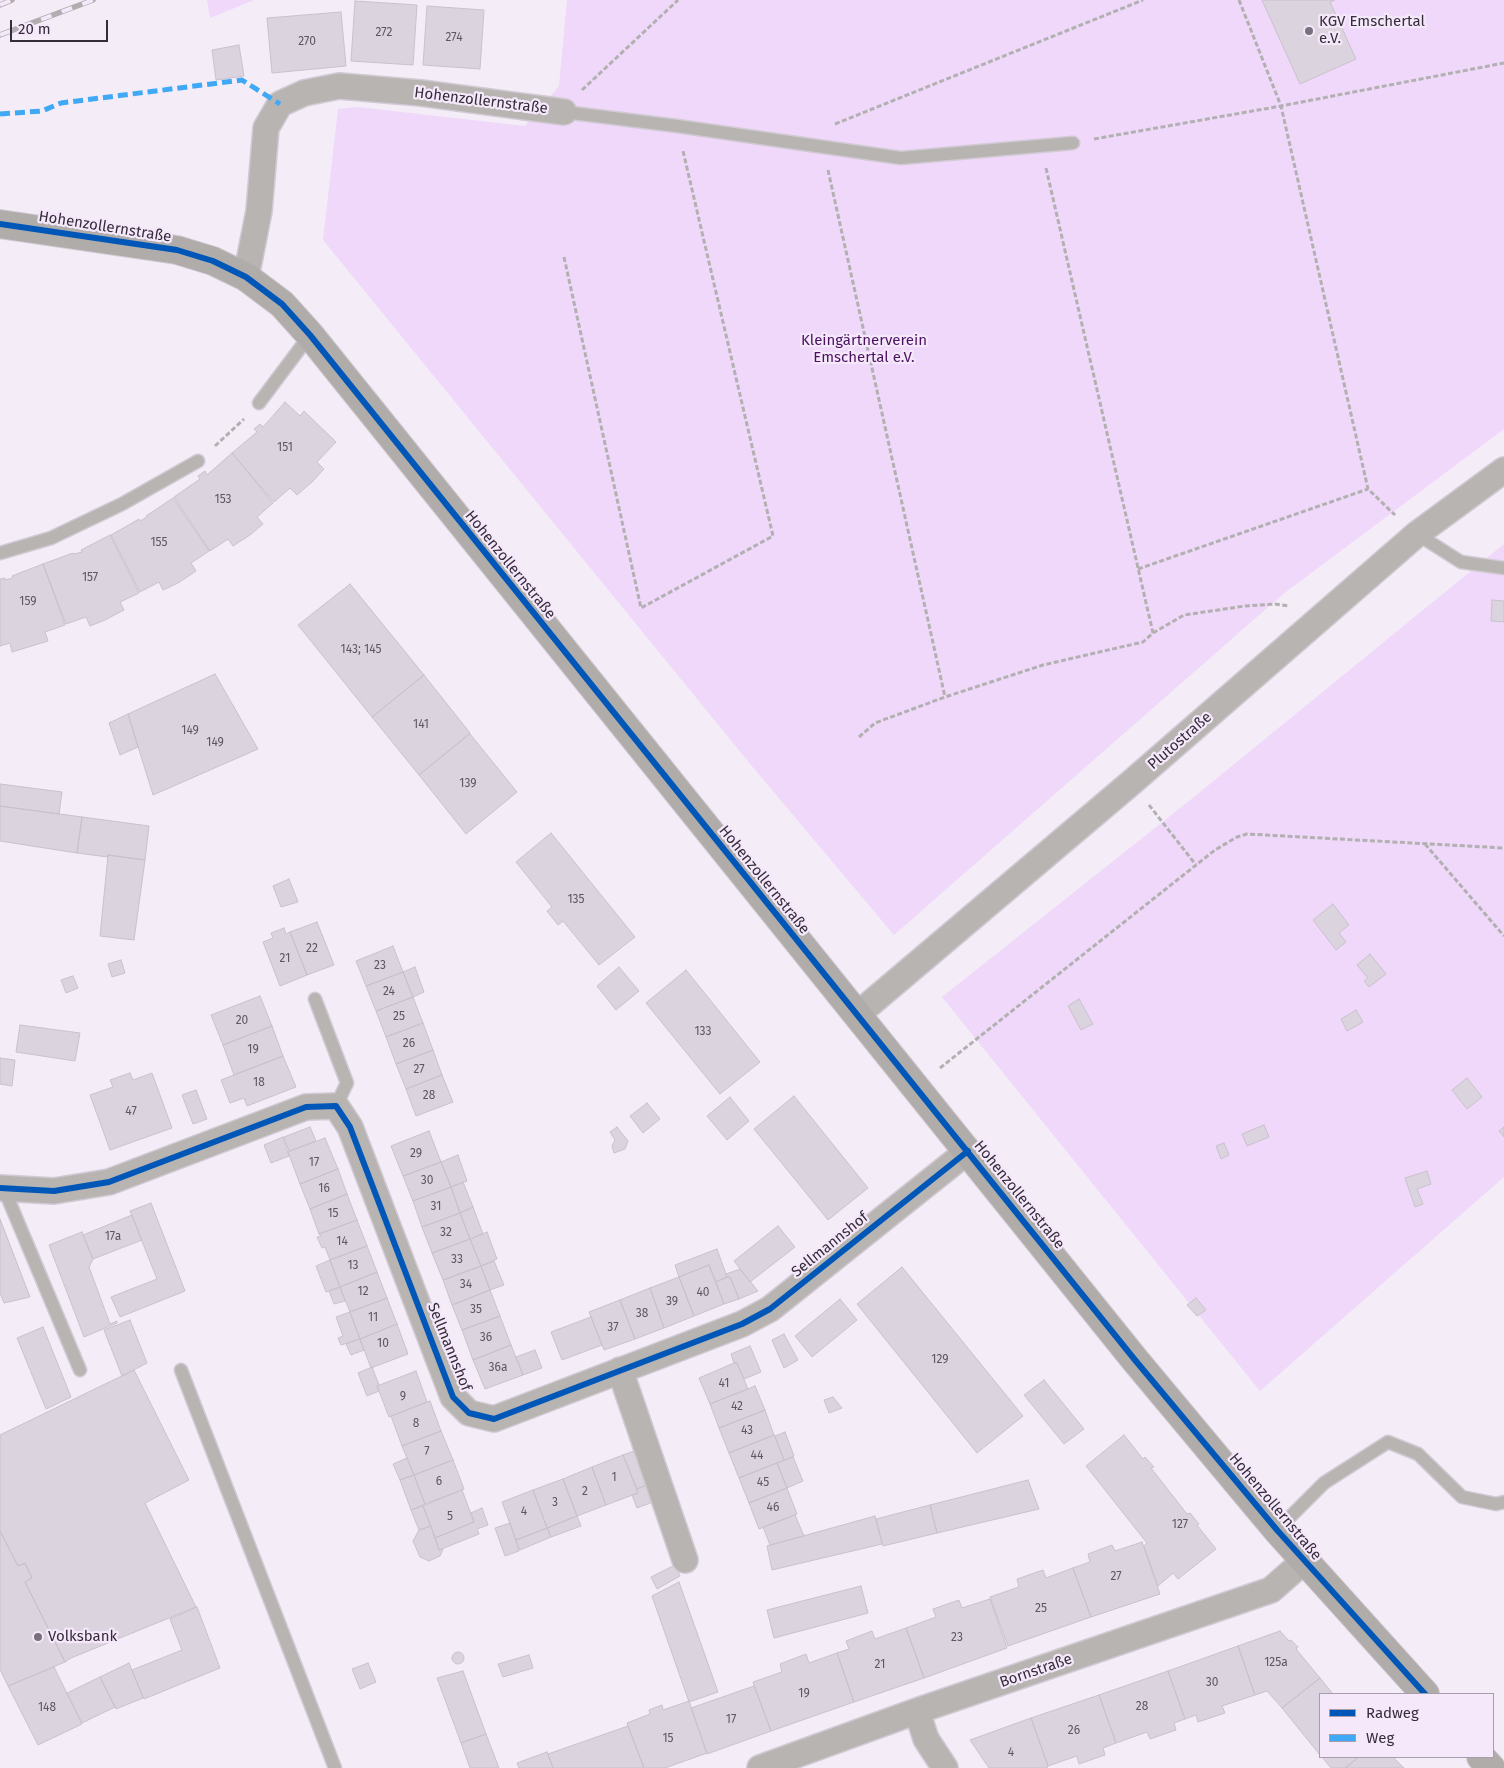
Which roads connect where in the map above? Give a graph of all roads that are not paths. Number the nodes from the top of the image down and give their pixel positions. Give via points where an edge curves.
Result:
1 (564, 112) joint
2 (1073, 142) road end
3 (0, 224) edge
4 (246, 277) junction
5 (310, 335) junction
6 (258, 403) road end
7 (198, 461) road end
8 (1504, 470) edge
9 (1417, 534) junction
10 (0, 553) edge
11 (1504, 568) edge
12 (315, 999) dead end
13 (858, 1014) junction
14 (336, 1106) junction
15 (968, 1151) junction
16 (2, 1189) edge
17 (80, 1370) dead end
18 (181, 1370) dead end
19 (620, 1370) junction
20 (1504, 1502) edge
21 (1277, 1530) junction
22 (685, 1560) dead end
23 (1304, 1561) junction
24 (1424, 1693) edge
25 (917, 1711) junction
26 (1482, 1758) edge
27 (335, 1768) edge
28 (760, 1768) edge
29 (945, 1768) edge
30 (1491, 1768) edge

1 - 2 lane via 901,158
1 - 4 street, Hohenzollernstraße via 339,86 304,93 280,104 266,128 259,212
3 - 4 main road, Hohenzollernstraße via 177,250 213,261
4 - 5 main road, Hohenzollernstraße via 282,304
5 - 6 lane
5 - 13 main road, Hohenzollernstraße
7 - 10 lane via 122,504 51,538
8 - 9 street, Plutostraße
9 - 11 lane via 1461,562
9 - 13 street, Plutostraße
12 - 14 lane via 347,1083
13 - 15 main road, Hohenzollernstraße
14 - 16 street via 306,1107 110,1182 54,1191
14 - 19 street, Sellmannshof via 350,1127 453,1397 469,1413 494,1419
15 - 19 street, Sellmannshof via 770,1309 742,1324
15 - 21 main road, Hohenzollernstraße via 1135,1360
16 - 17 lane
18 - 27 lane
19 - 22 street
20 - 21 lane via 1496,1504 1462,1497 1418,1454 1388,1442 1324,1483
21 - 23 main road, Hohenzollernstraße
23 - 24 main road, Hohenzollernstraße
23 - 25 street, Bornstraße via 1271,1590
25 - 28 street, Bornstraße
25 - 29 street via 926,1739
26 - 30 main road

